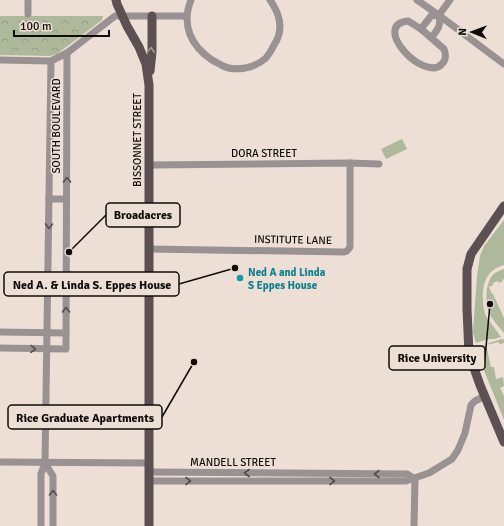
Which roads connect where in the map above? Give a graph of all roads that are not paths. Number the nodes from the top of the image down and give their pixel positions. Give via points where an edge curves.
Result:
1 (28, 0) edge
2 (116, 0) edge
3 (191, 0) edge
4 (270, 0) edge
5 (417, 0) edge
6 (450, 0) edge
7 (28, 14) dead end
8 (439, 15) junction
9 (123, 16) junction
10 (152, 16) junction
11 (186, 16) junction
12 (421, 29) junction
13 (432, 37) junction
14 (67, 53) junction
15 (0, 60) edge
16 (51, 61) junction
17 (504, 64) edge
18 (149, 85) junction
19 (350, 164) junction
20 (379, 164) dead end
21 (149, 165) junction
22 (49, 199) junction
23 (66, 199) junction
24 (504, 206) edge
25 (149, 249) junction
26 (0, 332) edge
27 (48, 333) junction
28 (66, 333) junction
29 (0, 348) edge
30 (47, 349) junction
31 (485, 396) junction
32 (504, 442) edge
33 (0, 462) edge
34 (45, 463) junction
35 (149, 472) junction
36 (317, 474) junction
37 (415, 479) junction
38 (317, 481) junction
39 (41, 526) edge
40 (53, 526) edge
41 (149, 526) edge
42 (414, 526) edge

1 - 7 street
2 - 9 main road, BISSONNET STREET
3 - 11 street
4 - 11 street via 279,18 280,34 265,59 245,68 223,66 201,52 191,38
5 - 8 street
6 - 8 street
8 - 12 street via 431,16
8 - 13 street via 438,29
8 - 17 street
9 - 10 street
9 - 14 street via 115,16
9 - 18 main road, BISSONNET STREET via 146,64
10 - 11 street
18 -> 10 main road
12 - 13 street
12 - 13 street via 408,21 400,23 394,32 400,46 411,58 434,68 441,65 446,53
14 - 16 street
23 -> 14 street, SOUTH BOULEVARD
15 - 16 street
16 - 22 street, SOUTH BOULEVARD
18 - 21 main road, BISSONNET STREET
19 - 20 street, DORA STREET
19 - 21 street, DORA STREET
19 - 25 street, INSTITUTE LANE via 350,247 347,251
21 - 25 main road, BISSONNET STREET
22 - 23 street
22 -> 27 street, SOUTH BOULEVARD
28 -> 23 street, SOUTH BOULEVARD
24 - 31 main road via 471,254 467,269 469,354
25 - 35 main road, BISSONNET STREET
26 - 27 street
27 - 28 street
27 - 30 street, SOUTH BOULEVARD
28 - 30 street, SOUTH BOULEVARD via 66,349
29 -> 30 street
30 - 34 street, SOUTH BOULEVARD
31 - 32 main road
31 - 37 street via 471,405 465,433 452,459
33 - 34 street, MANDELL STREET
34 - 35 street, MANDELL STREET
34 - 39 street, SOUTH BOULEVARD via 41,474
40 -> 34 street, SOUTH BOULEVARD via 53,476
36 -> 35 street, MANDELL STREET
35 -> 38 street, MANDELL STREET
35 - 41 main road, BISSONNET STREET
37 -> 36 street, MANDELL STREET via 406,474
36 - 38 street
38 -> 37 street, MANDELL STREET
37 - 42 street

